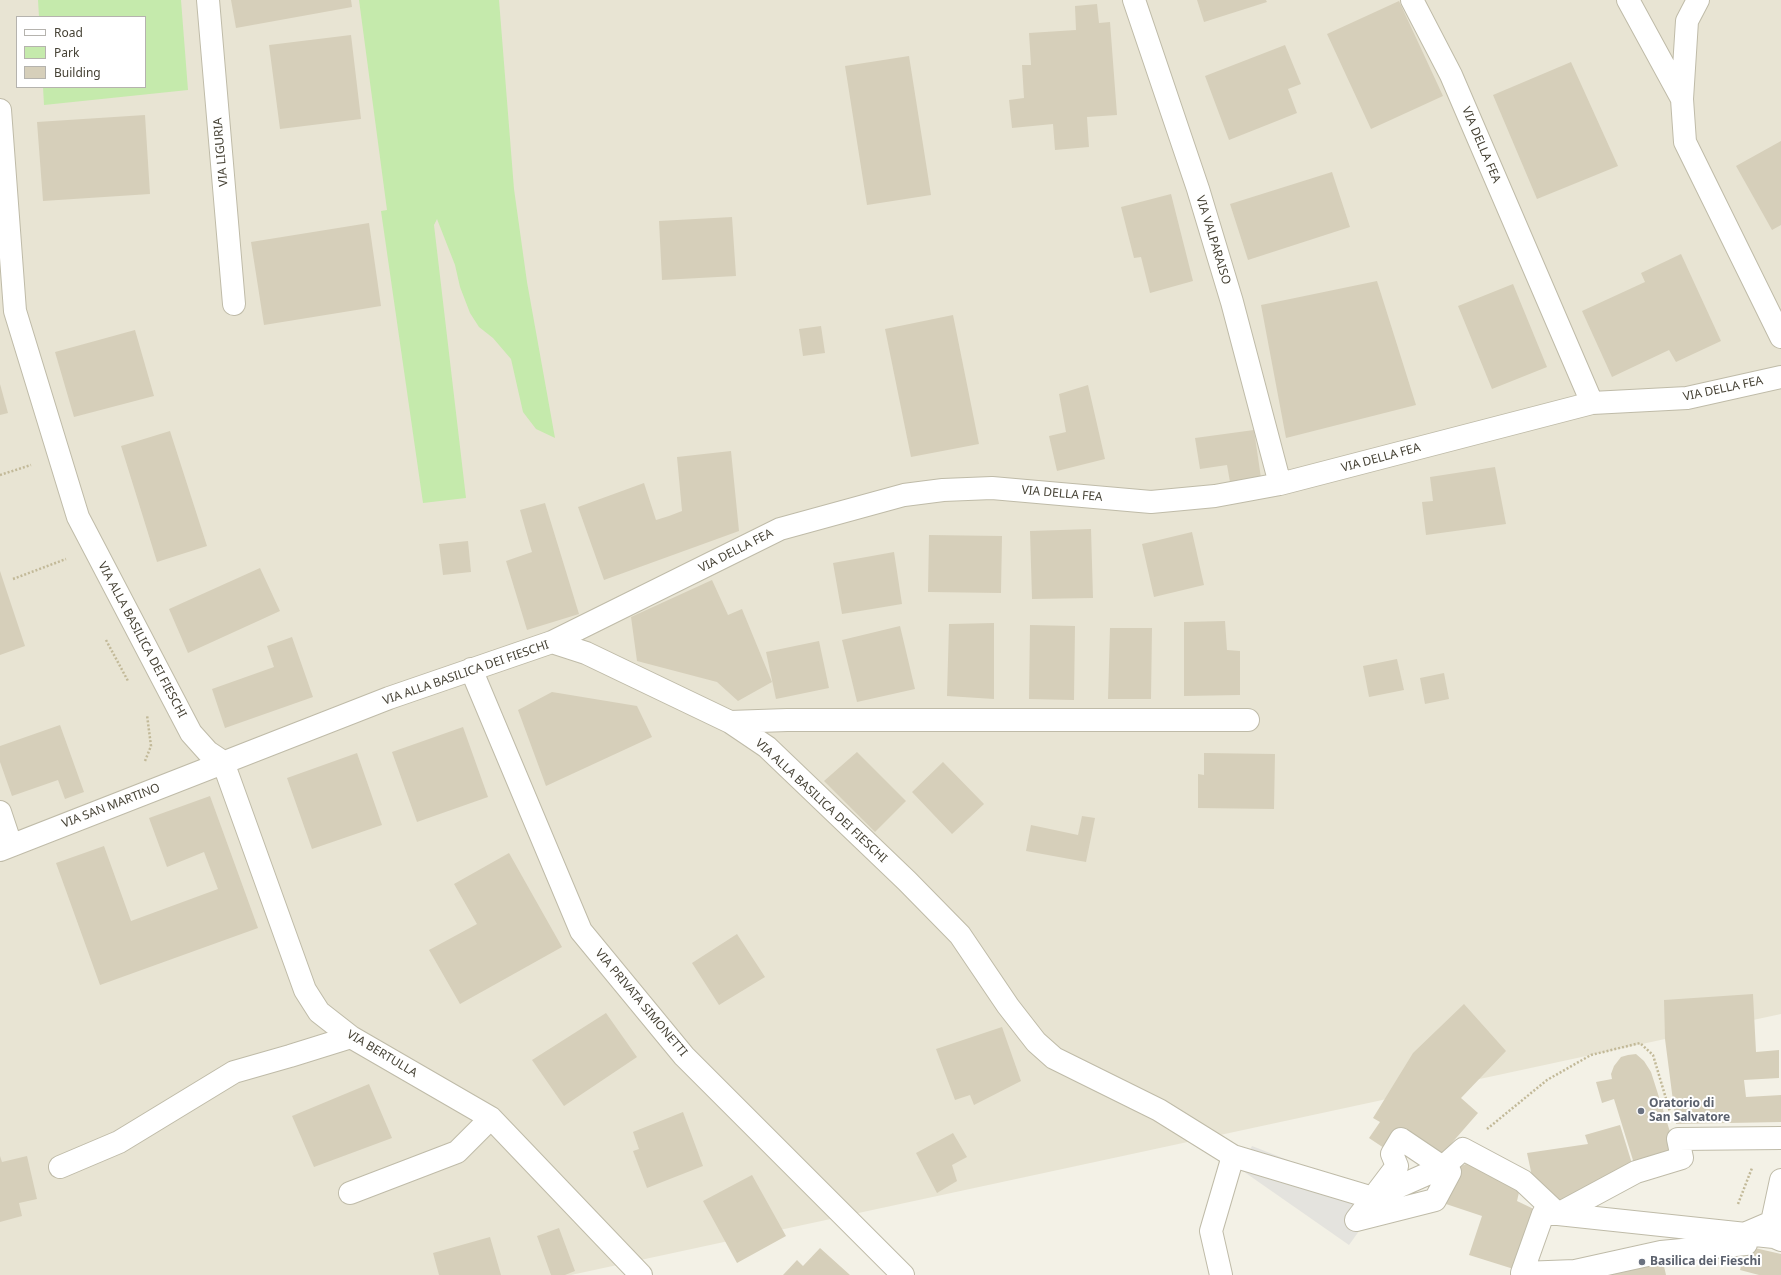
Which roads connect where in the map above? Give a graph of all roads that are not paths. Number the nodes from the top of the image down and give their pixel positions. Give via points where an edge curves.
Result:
1 (208, 0) edge
2 (1134, 0) edge
3 (1412, 0) edge
4 (1628, 0) edge
5 (1698, 0) edge
6 (1682, 99) junction
7 (0, 110) edge
8 (234, 304) dead end
9 (8, 310) edge
10 (1781, 337) edge
11 (1781, 377) edge
12 (1592, 403) junction
13 (1280, 484) junction
14 (552, 642) junction
15 (471, 669) junction
16 (1248, 720) dead end
17 (730, 722) junction
18 (223, 762) junction
19 (0, 812) edge
20 (5, 848) edge
21 (352, 1037) junction
22 (491, 1118) junction
23 (1781, 1138) edge
24 (1232, 1156) junction
25 (60, 1167) dead end
26 (1442, 1167) junction
27 (1781, 1180) edge
28 (350, 1193) dead end
29 (1373, 1198) junction
30 (1558, 1214) junction
31 (1744, 1234) junction
32 (1781, 1240) edge
33 (641, 1275) edge
34 (903, 1275) edge
35 (1221, 1275) edge

1 - 8 street, VIA LIGURIA
2 - 13 street, VIA VALPARAISO via 1198,190 1232,302
3 - 12 street, VIA DELLA FEA via 1451,75
4 - 6 street
5 - 6 street via 1687,20
6 - 10 street via 1685,142
7 - 9 street, VIA ALLA BASILICA DEI FIESCHI
9 - 18 street, VIA ALLA BASILICA DEI FIESCHI via 78,517 191,733 208,752
11 - 12 street, VIA DELLA FEA via 1687,398
12 - 13 street, VIA DELLA FEA
13 - 14 street, VIA DELLA FEA via 1215,496 1151,502 992,488 904,495 780,529
14 - 15 street, VIA ALLA BASILICA DEI FIESCHI
14 - 17 street, VIA ALLA BASILICA DEI FIESCHI via 586,653
15 - 18 street, VIA ALLA BASILICA DEI FIESCHI
15 - 34 street, VIA PRIVATA SIMONETTI via 580,931 684,1056
16 - 17 street
17 - 24 street, VIA ALLA BASILICA DEI FIESCHI via 767,748 960,935 1008,1006 1036,1042 1054,1058 1159,1110
18 - 20 street, VIA SAN MARTINO
18 - 21 street, VIA BERTULLA via 305,990 319,1012
19 - 20 street
21 - 22 street, VIA BERTULLA
21 - 25 street via 234,1072 119,1142
22 - 28 street via 457,1152
22 - 33 street, VIA BERTULLA
23 - 30 street via 1678,1139 1682,1158 1636,1172
24 - 29 street, VIA ALLA BASILICA DEI FIESCHI
24 - 35 street via 1211,1231
26 - 29 street
26 - 29 street via 1401,1139 1392,1154 1397,1166
26 - 30 street via 1463,1149 1523,1181
27 - 31 street via 1772,1222
30 - 31 street
30 - 31 street via 1543,1214 1522,1274 1575,1271 1661,1252 1746,1244
31 - 32 street

